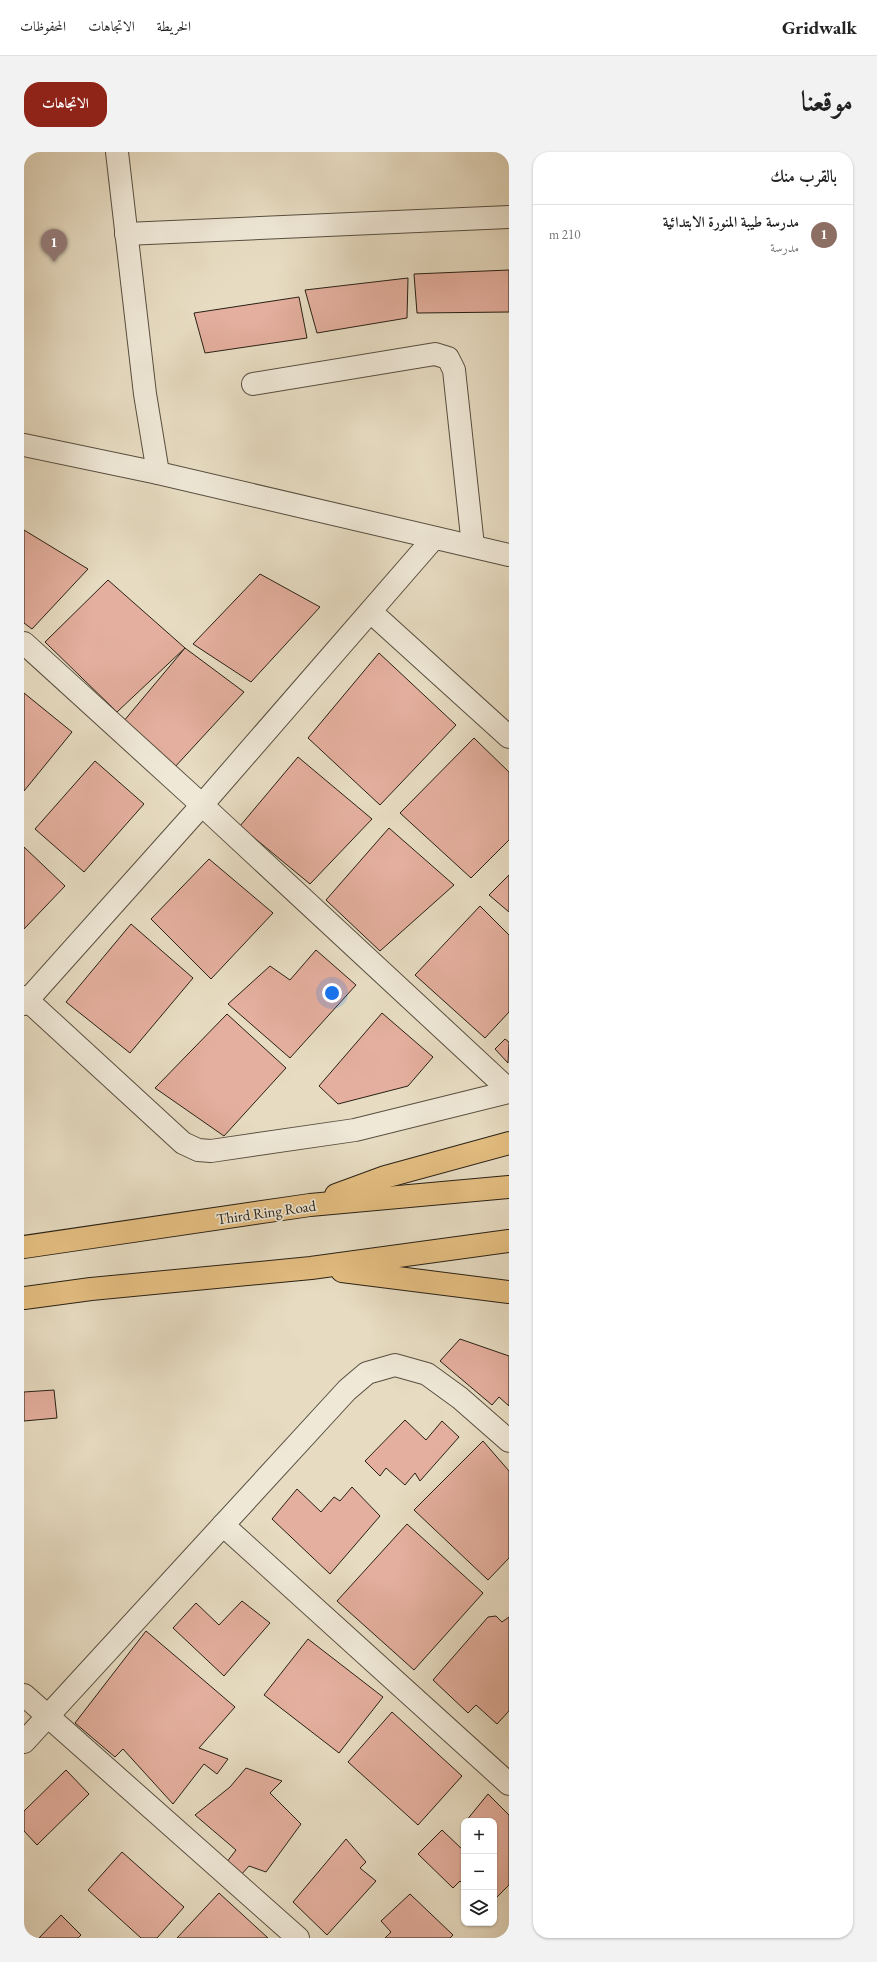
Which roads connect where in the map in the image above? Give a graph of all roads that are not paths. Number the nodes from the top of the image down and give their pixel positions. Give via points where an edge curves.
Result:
1 (117, 152) edge
2 (509, 217) edge
3 (126, 234) junction
4 (253, 384) dead end
5 (24, 445) edge
6 (158, 473) junction
7 (434, 538) junction
8 (473, 546) junction
9 (509, 555) edge
10 (371, 612) junction
11 (24, 643) edge
12 (509, 737) edge
13 (202, 805) junction
14 (25, 1001) edge
15 (509, 1091) edge
16 (509, 1142) edge
17 (509, 1187) edge
18 (310, 1205) junction
19 (509, 1241) edge
20 (24, 1247) edge
21 (311, 1268) junction
22 (509, 1292) edge
23 (24, 1298) edge
24 (509, 1441) edge
25 (223, 1525) junction
26 (24, 1694) edge
27 (46, 1715) junction
28 (24, 1742) edge
29 (509, 1784) edge
30 (298, 1938) edge

1 - 3 street
2 - 3 street
3 - 6 street via 144,394
4 - 8 street via 435,354 448,358 454,370
5 - 6 street
6 - 7 street
7 - 8 street
7 - 10 street
8 - 9 street
10 - 12 street
10 - 13 street
11 - 13 street
13 - 14 street
13 - 15 street
14 - 15 street via 183,1143 198,1150 211,1151 355,1130
16 - 18 highway via 385,1177
17 - 18 highway, Third Ring Road
18 - 20 highway, Third Ring Road
19 - 21 highway
21 - 22 highway
21 - 23 highway
24 - 25 street via 460,1398 427,1374 395,1365 367,1373 347,1390
25 - 27 street
25 - 29 street
26 - 27 street
27 - 28 street
27 - 30 street

